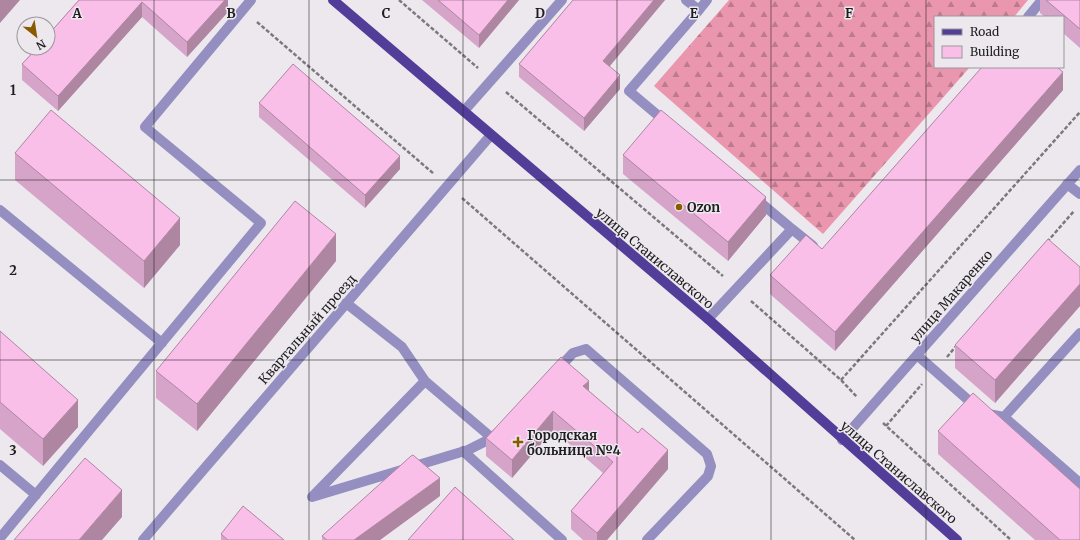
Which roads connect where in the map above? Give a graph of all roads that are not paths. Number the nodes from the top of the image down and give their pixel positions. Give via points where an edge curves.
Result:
1 (252, 0) edge
2 (333, 0) edge
3 (562, 0) edge
4 (686, 0) edge
5 (707, 0) edge
6 (1042, 0) edge
7 (699, 10) junction
8 (1029, 16) edge
9 (464, 112) junction
10 (677, 132) edge
11 (491, 135) junction
12 (1080, 170) edge
13 (1068, 184) junction
14 (750, 193) edge
15 (1080, 194) edge
16 (0, 210) edge
17 (792, 229) junction
18 (822, 254) edge
19 (346, 303) junction
20 (708, 319) junction
21 (1080, 333) edge
22 (162, 343) junction
23 (917, 355) junction
24 (425, 381) junction
25 (546, 381) edge
26 (1004, 418) junction
27 (503, 427) edge
28 (492, 438) junction
29 (842, 440) junction
30 (463, 451) junction
31 (0, 465) edge
32 (1080, 483) edge
33 (36, 495) junction
34 (0, 538) edge
35 (143, 540) edge
36 (562, 540) edge
37 (647, 540) edge
38 (957, 540) edge

1 - 22 street via 145,127 261,223
2 - 9 main road, улица Станиславского
3 - 9 street
4 - 7 street
5 - 7 street
6 - 8 street
7 - 10 street via 629,91
9 - 11 main road, улица Станиславского
11 - 19 street, Квартальный проезд
11 - 20 main road, улица Станиславского
12 - 13 street, улица Макаренко
13 - 15 street
13 - 23 street, улица Макаренко
14 - 17 street
16 - 22 street
17 - 18 street
17 - 20 street
19 - 24 street via 402,348
19 - 35 street, Квартальный проезд
20 - 29 main road, улица Станиславского
21 - 26 street
22 - 33 street
23 - 26 street via 983,413
23 - 29 street, улица Макаренко
24 - 28 street
24 - 30 street via 312,497
25 - 37 street via 573,353 586,349 707,454 711,466 708,476
26 - 32 street
27 - 28 street
28 - 30 street
29 - 38 main road, улица Станиславского
30 - 36 street
31 - 33 street
33 - 34 street

